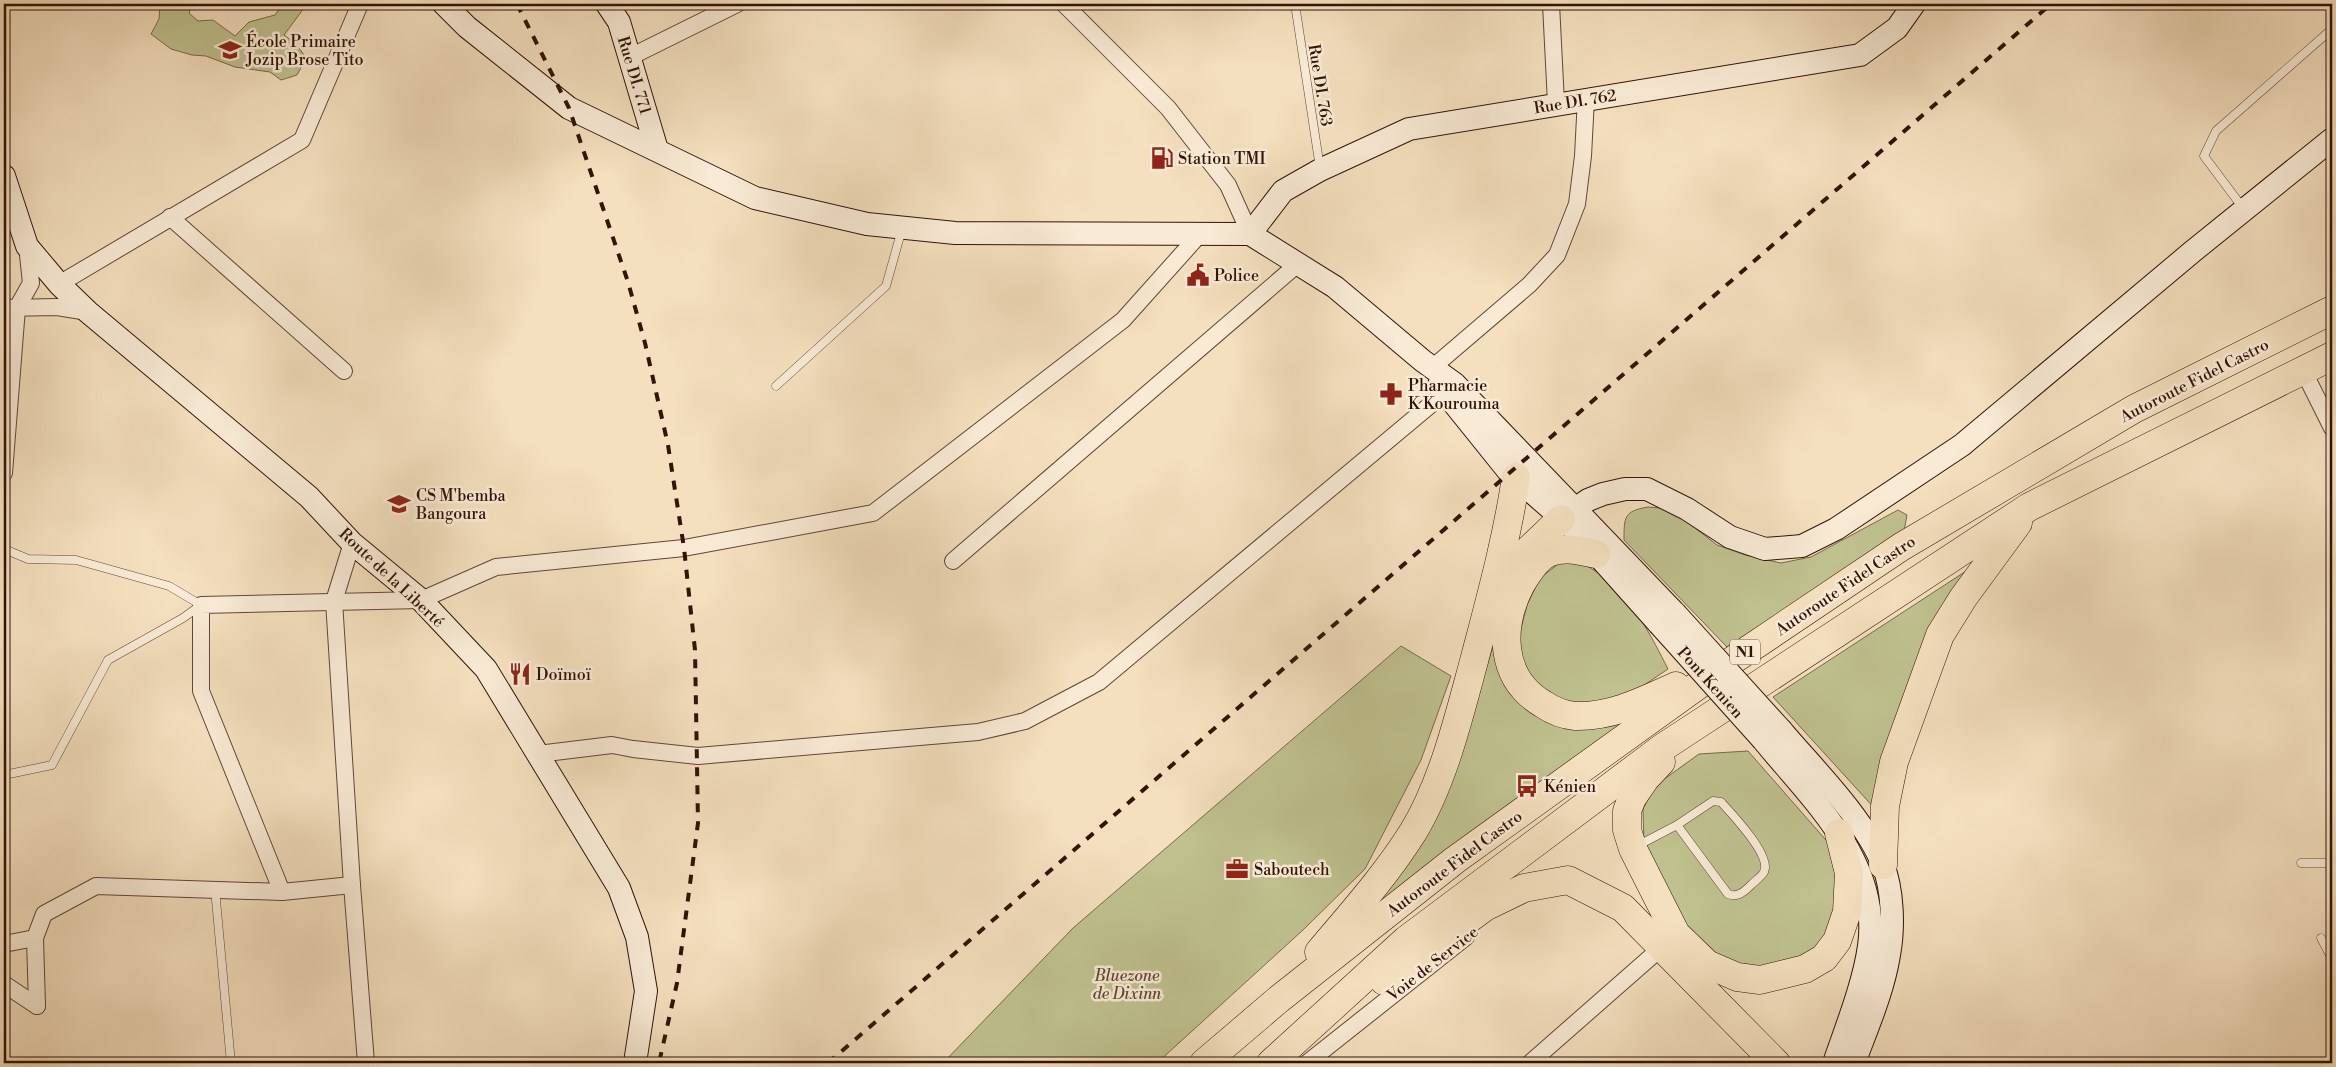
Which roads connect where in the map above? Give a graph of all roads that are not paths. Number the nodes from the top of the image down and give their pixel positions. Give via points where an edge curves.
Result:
1 (360, 4) edge
2 (444, 4) edge
3 (607, 4) edge
4 (736, 4) edge
5 (1064, 4) edge
6 (1295, 4) edge
7 (1550, 4) edge
8 (1914, 4) edge
9 (2332, 29) edge
10 (630, 58) junction
11 (1586, 98) junction
12 (1556, 104) junction
13 (2332, 139) edge
14 (657, 150) junction
15 (1320, 170) junction
16 (4, 176) edge
17 (2244, 210) junction
18 (170, 217) junction
19 (902, 228) junction
20 (1200, 234) junction
21 (1250, 234) junction
22 (27, 246) junction
23 (1299, 263) junction
24 (59, 284) junction
25 (10, 308) edge
26 (2332, 310) edge
27 (88, 312) junction
28 (2332, 356) edge
29 (1428, 364) junction
30 (344, 370) dead end
31 (2304, 370) junction
32 (776, 386) dead end
33 (1449, 389) junction
34 (2332, 428) edge
35 (4, 473) edge
36 (1516, 476) junction
37 (2029, 507) junction
38 (1574, 519) junction
39 (352, 543) junction
40 (4, 549) edge
41 (1547, 553) junction
42 (1596, 554) junction
43 (953, 561) dead end
44 (1491, 595) junction
45 (421, 600) junction
46 (334, 601) junction
47 (201, 604) junction
48 (1667, 618) junction
49 (1736, 658) junction
50 (1696, 726) junction
51 (1773, 736) junction
52 (538, 754) junction
53 (4, 775) edge
54 (1676, 824) junction
55 (1839, 833) junction
56 (1633, 848) junction
57 (2301, 863) dead end
58 (2332, 863) edge
59 (1883, 865) junction
60 (352, 885) junction
61 (215, 889) junction
62 (282, 892) junction
63 (35, 938) junction
64 (2321, 938) dead end
65 (4, 944) edge
66 (1661, 948) junction
67 (2332, 959) edge
68 (4, 984) edge
69 (1279, 999) junction
70 (1300, 1054) edge
71 (231, 1063) edge
72 (366, 1063) edge
73 (635, 1063) edge
74 (1204, 1063) edge
75 (1271, 1063) edge
76 (1530, 1063) edge
77 (1776, 1063) edge
78 (1834, 1063) edge
79 (1854, 1063) edge

1 - 18 street via 302,140
2 - 14 main road via 467,27 569,108
3 - 10 main road, Rue DI. 771 via 619,22
4 - 10 street
5 - 21 street via 1168,108 1228,185
6 - 15 lane, Rue DI. 763
7 - 12 street
8 - 11 main road, Rue DI. 762 via 1898,28 1860,54
9 - 17 lane via 2216,131 2204,156
10 - 14 main road, Rue DI. 771
11 - 12 main road, Rue DI. 762
11 - 29 street via 1577,204 1557,254 1530,285
12 - 15 main road, Rue DI. 762 via 1409,129
13 - 17 main road
14 - 19 main road via 755,198 866,224
15 - 21 main road, Rue DI. 762 via 1283,191
16 - 22 main road, Route de la Liberté
17 - 38 main road via 1962,445 1836,529 1802,546 1765,549 1730,537 1687,509 1647,489 1625,489 1588,500
18 - 24 street
18 - 30 street
19 - 20 main road via 955,233
19 - 32 lane via 886,286
20 - 21 main road
20 - 45 street via 1123,320 873,514 684,548 496,567
21 - 23 main road
22 - 24 main road, Route de la Liberté
22 - 25 street via 31,283
23 - 29 main road via 1335,287
23 - 43 street
24 - 27 main road, Route de la Liberté
25 - 27 street via 57,307
25 - 35 street
26 - 49 highway, Autoroute Fidel Castro / N1 via 2134,409 1901,546
27 - 39 main road, Route de la Liberté via 309,497
28 - 31 highway, Autoroute Fidel Castro / N1
29 - 33 main road
31 - 34 street
31 - 37 highway, Autoroute Fidel Castro / N1
33 - 36 main road via 1509,472
33 - 38 main road
33 - 52 street via 1099,682 1025,721 978,732 698,756 612,745
36 - 38 main road
36 - 44 highway via 1510,519
37 - 50 highway, Autoroute Fidel Castro / N1
37 - 59 highway via 1940,635 1894,762 1885,806
38 - 41 highway
38 - 42 main road
38 - 44 highway via 1524,552
38 - 48 main road
39 - 45 main road, Route de la Liberté
39 - 46 street
40 - 47 lane via 28,560 76,560 170,586
41 - 42 highway via 1562,549
41 - 49 highway via 1528,572 1513,599 1505,641 1518,683 1531,698 1551,710 1574,716 1627,709
42 - 48 main road
44 - 69 highway via 1454,733 1414,831 1376,886
45 - 46 street
45 - 52 main road, Route de la Liberté via 486,669
46 - 47 street
46 - 60 street
47 - 53 lane via 183,618 108,660 52,765
47 - 62 street via 201,691
48 - 51 main road, Pont Kenien, bridge
49 - 69 highway, Autoroute Fidel Castro / N1 via 1455,860
50 - 56 highway via 1645,779 1632,798 1627,811 1627,830
50 - 70 highway, Autoroute Fidel Castro / N1 via 1406,940
51 - 55 main road
51 - 59 main road via 1859,822
52 - 73 main road, Route de la Liberté via 618,888 638,937 646,991
54 - 54 lane via 1728,894 1744,893 1764,872 1766,862 1761,852 1721,802 1713,801
54 - 56 lane
55 - 56 highway via 1849,873 1847,912 1837,941 1824,958 1804,969 1760,980 1737,977 1707,964 1676,934
55 - 78 main road via 1858,867 1869,902 1869,946
57 - 58 lane
59 - 79 main road via 1892,912 1890,955 1878,999
60 - 62 street
60 - 72 street
61 - 62 street
61 - 63 street via 96,886 44,914
61 - 71 lane
63 - 65 street
63 - 68 street via 37,1006
64 - 67 lane
66 - 70 highway via 1623,908 1568,880 1524,888 1485,907
66 - 76 street
66 - 77 highway
69 - 74 highway, Autoroute Fidel Castro / N1
70 - 75 highway, Autoroute Fidel Castro / N1

